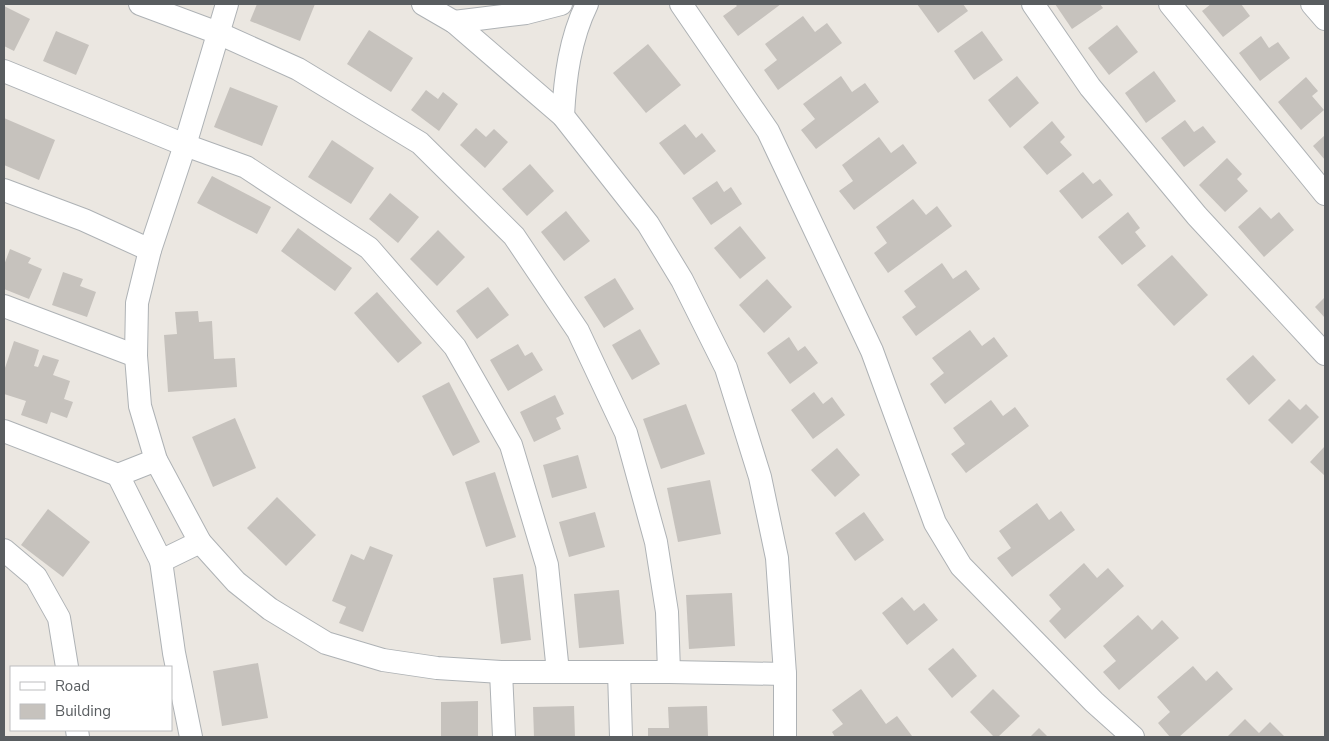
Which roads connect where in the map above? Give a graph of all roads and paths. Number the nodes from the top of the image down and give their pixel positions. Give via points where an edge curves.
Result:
1 (140, 4) edge
2 (226, 4) edge
3 (423, 4) edge
4 (561, 4) edge
5 (587, 4) edge
6 (681, 4) edge
7 (1032, 4) edge
8 (1170, 4) edge
9 (1312, 4) edge
10 (1325, 19) edge
11 (454, 22) junction
12 (218, 34) junction
13 (4, 71) edge
14 (563, 116) junction
15 (185, 145) junction
16 (4, 190) edge
17 (1325, 194) edge
18 (150, 250) junction
19 (4, 306) edge
20 (1325, 354) edge
21 (136, 356) junction
22 (4, 431) edge
23 (156, 460) junction
24 (118, 475) junction
25 (200, 542) junction
26 (4, 550) edge
27 (161, 560) junction
28 (67, 666) edge
29 (502, 672) junction
30 (558, 672) junction
31 (619, 672) junction
32 (669, 672) junction
33 (785, 674) junction
34 (191, 737) edge
35 (504, 737) edge
36 (621, 737) edge
37 (786, 737) edge
38 (1133, 737) edge

1 - 12 street
2 - 12 street
3 - 11 street
4 - 11 street via 526,14
5 - 14 street via 569,60
6 - 38 street via 768,131 872,351 935,523 961,566 1094,702
7 - 20 street via 1090,88 1191,209
8 - 17 street
9 - 10 street
11 - 14 street
12 - 15 street
12 - 32 street via 298,69 420,143 514,236 578,331 626,432 656,542 667,612
13 - 15 street
14 - 33 street via 648,224 682,280 726,368 760,477 777,558
15 - 18 street
15 - 30 street via 246,167 369,248 455,347 510,445 547,565
16 - 18 street via 84,220
18 - 21 street via 137,303
19 - 21 street
21 - 23 street via 140,406
22 - 24 street
23 - 24 street
23 - 25 street
24 - 27 street
25 - 27 street
25 - 29 street via 236,582 270,609 326,643 383,660
26 - 28 street via 36,577 59,618
27 - 34 street via 174,653
29 - 30 street
29 - 35 street
30 - 31 street
31 - 32 street
31 - 36 street
32 - 33 street
33 - 37 street

